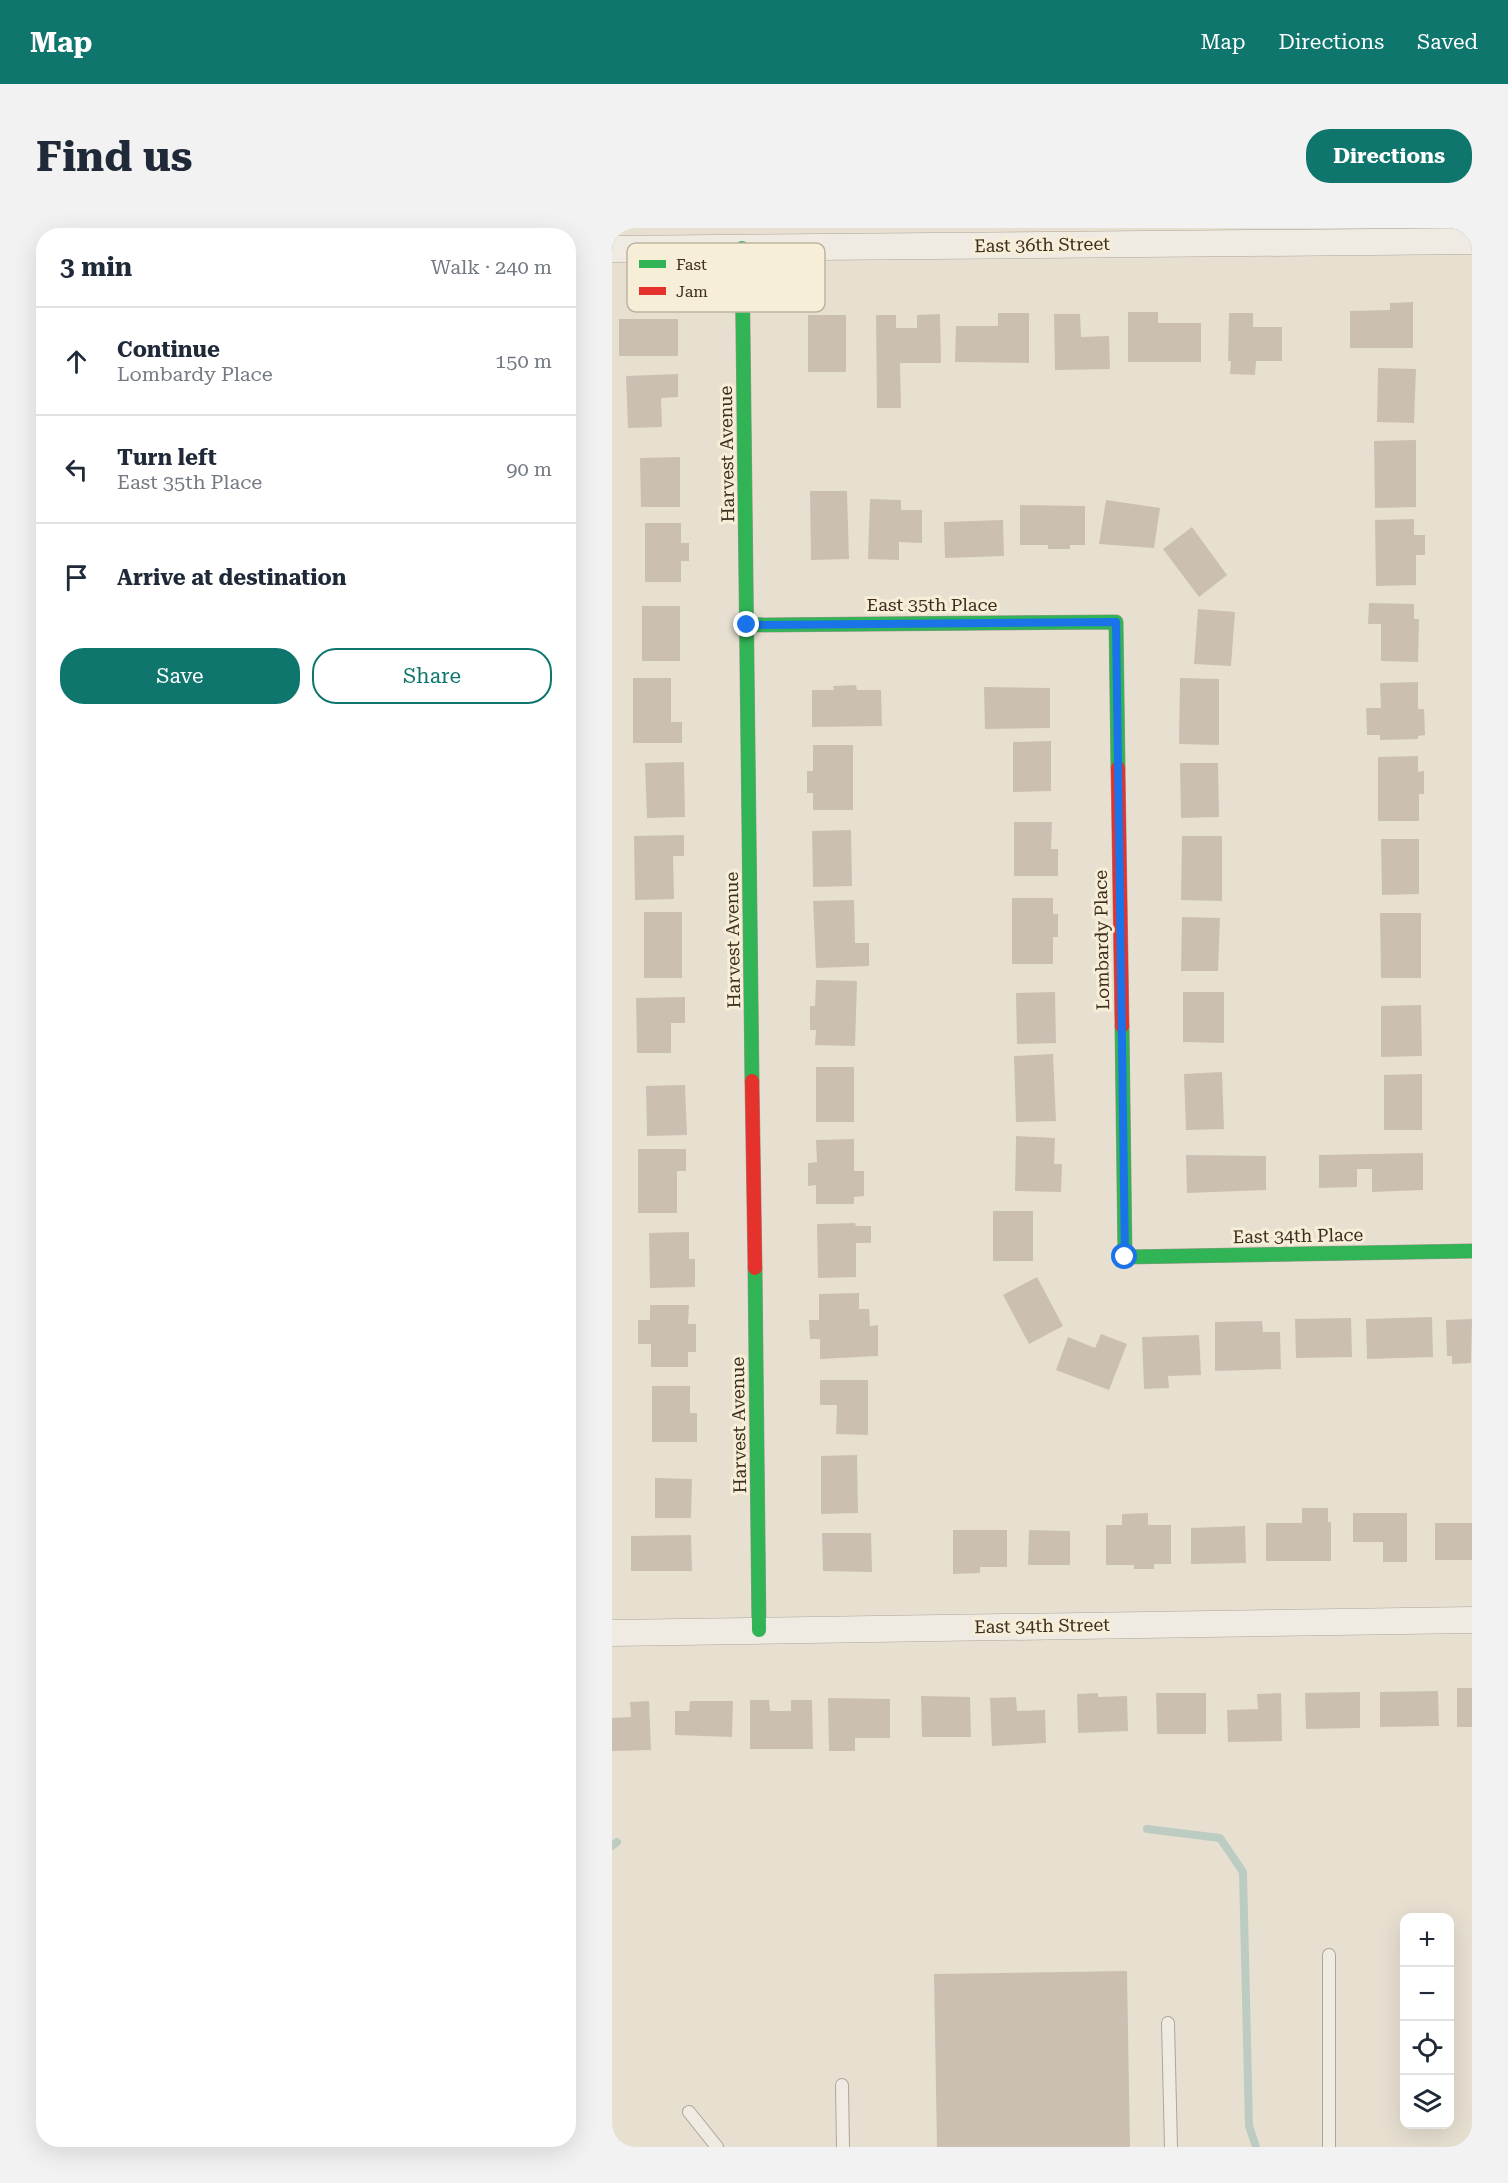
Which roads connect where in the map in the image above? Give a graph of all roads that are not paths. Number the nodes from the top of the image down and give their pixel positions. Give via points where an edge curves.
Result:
1 (1472, 241) edge
2 (825, 247) edge
3 (612, 249) edge
4 (627, 249) edge
5 (743, 312) edge
6 (1116, 622) joint
7 (747, 625) junction
8 (1472, 1251) edge
9 (1125, 1257) joint
10 (1472, 1620) edge
11 (759, 1630) junction
12 (612, 1633) edge
13 (1329, 1955) dead end
14 (1168, 2023) dead end
15 (842, 2085) dead end
16 (689, 2112) dead end
17 (717, 2147) edge
18 (843, 2147) edge
19 (1171, 2147) edge
20 (1329, 2147) edge

1 - 2 street, East 36th Street
3 - 4 street, East 36th Street
5 - 7 street, Harvest Avenue
6 - 7 street, East 35th Place
6 - 9 street, Lombardy Place
7 - 11 street, Harvest Avenue
8 - 9 street, East 34th Place
10 - 11 street, East 34th Street
11 - 12 street, East 34th Street
13 - 20 lane
14 - 19 lane
15 - 18 lane
16 - 17 lane

